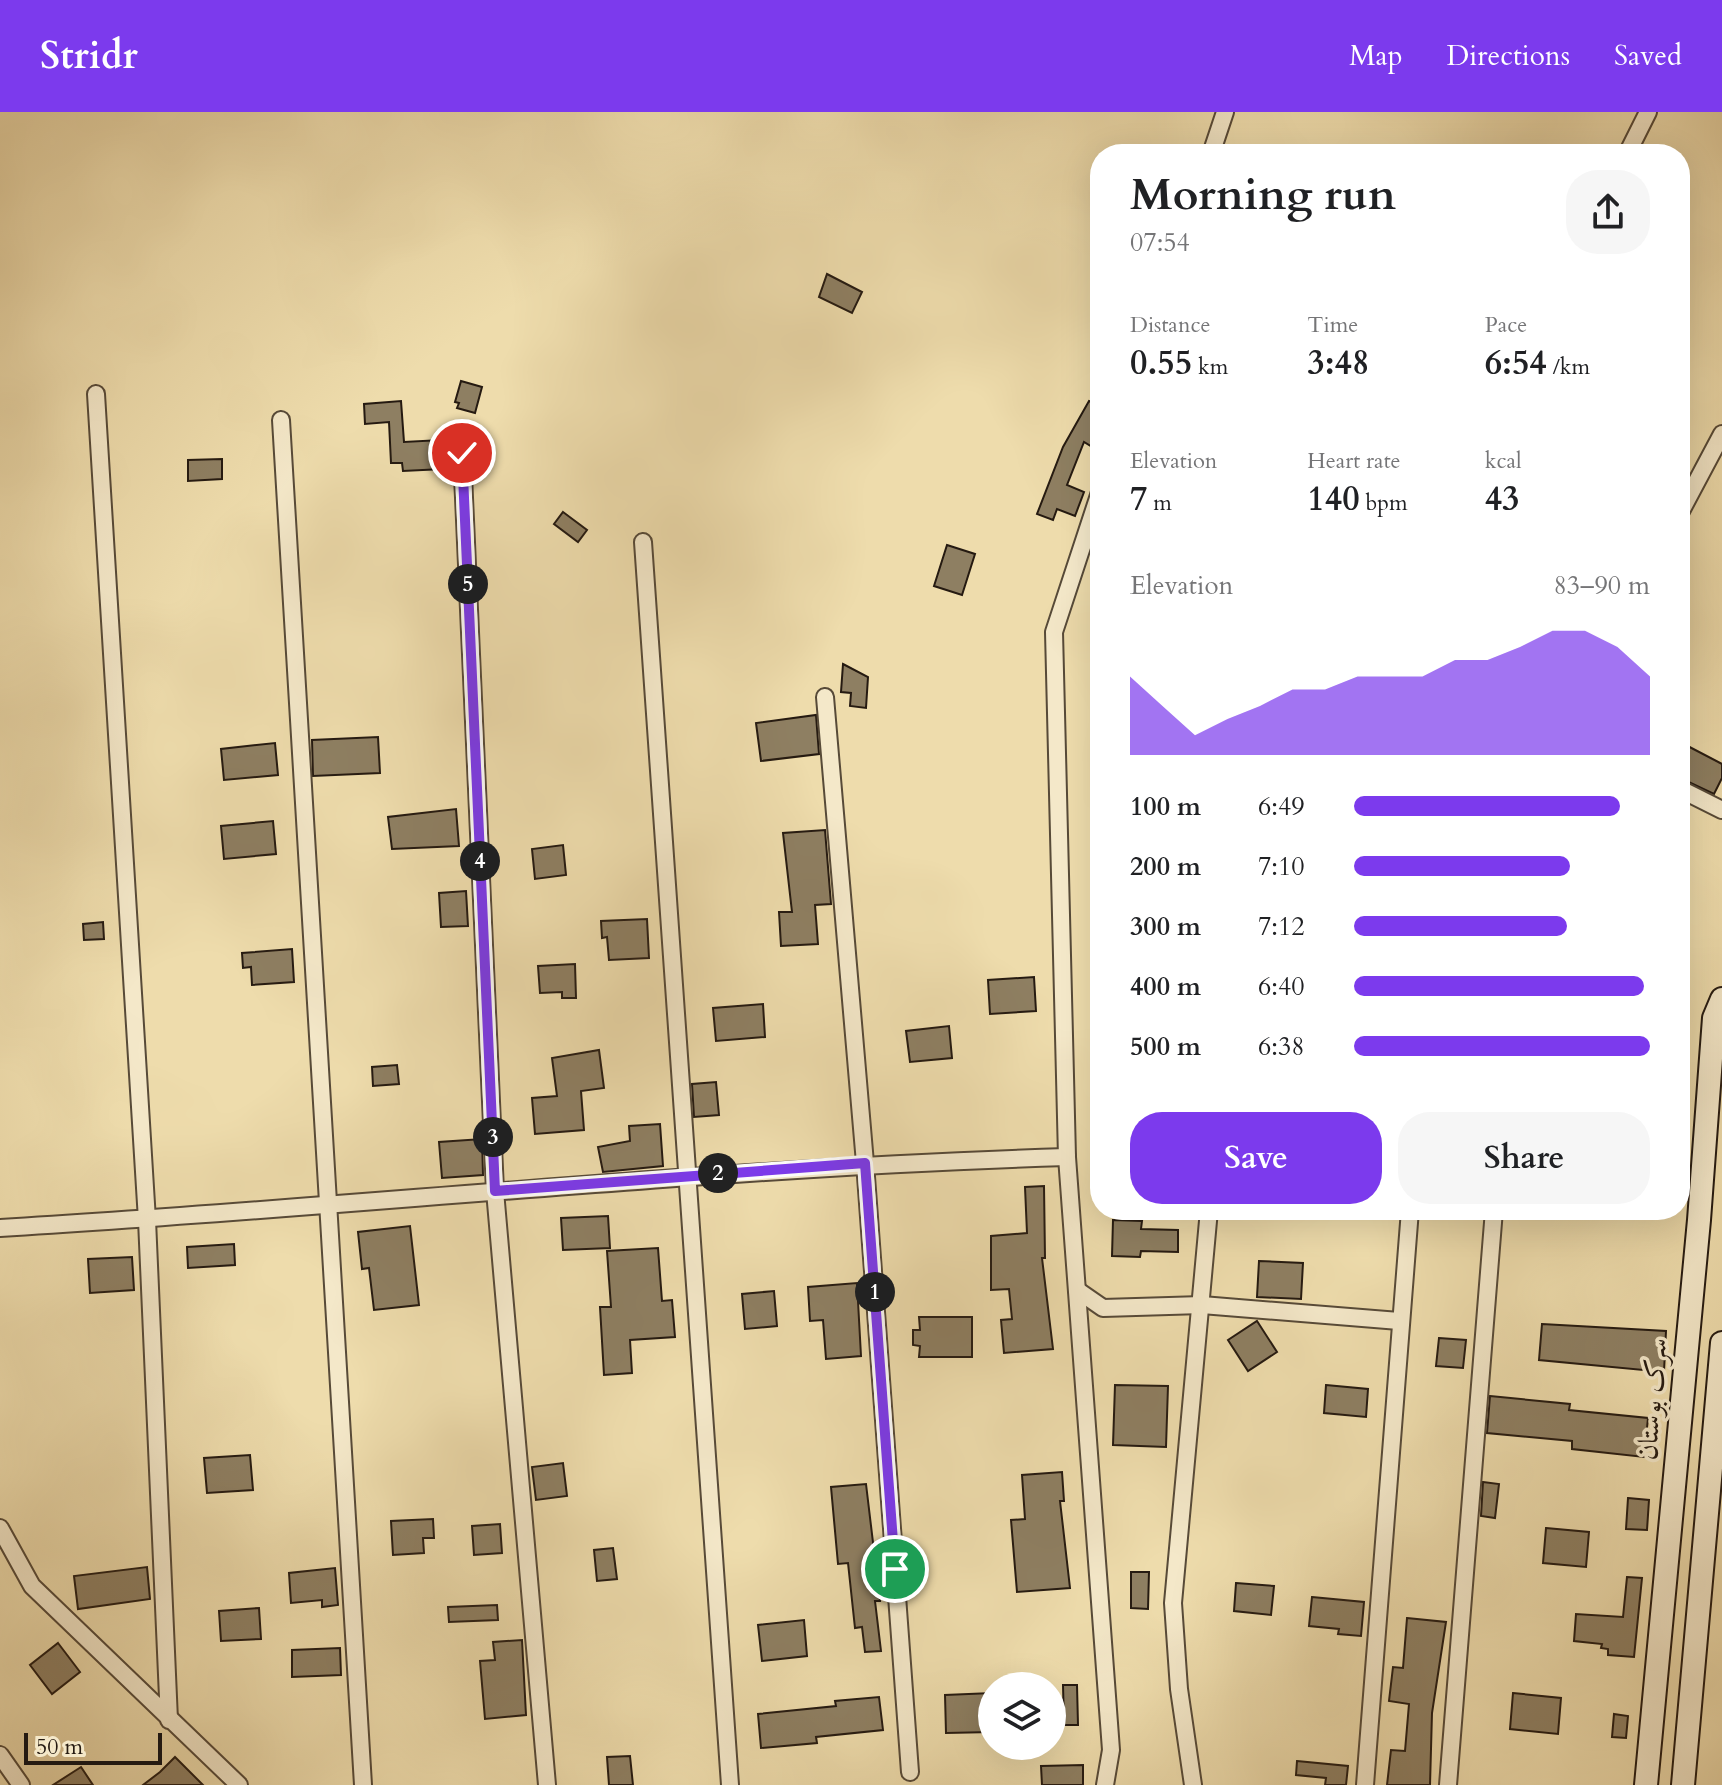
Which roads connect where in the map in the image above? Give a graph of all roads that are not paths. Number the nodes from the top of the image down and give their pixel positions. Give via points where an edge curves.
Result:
1 (1225, 112) edge
2 (1648, 112) edge
3 (1214, 144) edge
4 (1632, 144) edge
5 (96, 394) dead end
6 (281, 420) dead end
7 (1722, 434) edge
8 (462, 453) dead end
9 (1690, 494) edge
10 (1090, 522) edge
11 (643, 542) dead end
12 (825, 697) dead end
13 (1690, 794) edge
14 (1722, 810) edge
15 (1719, 1013) edge
16 (1067, 1157) junction
17 (865, 1163) junction
18 (686, 1175) junction
19 (495, 1191) junction
20 (327, 1203) junction
21 (147, 1220) junction
22 (1208, 1220) edge
23 (1409, 1220) edge
24 (1493, 1220) edge
25 (0, 1228) edge
26 (1077, 1290) junction
27 (1202, 1305) junction
28 (1399, 1321) junction
29 (1722, 1343) edge
30 (0, 1528) edge
31 (169, 1720) junction
32 (0, 1755) edge
33 (910, 1772) dead end
34 (233, 1783) edge
35 (21, 1785) edge
36 (363, 1785) edge
37 (547, 1785) edge
38 (730, 1785) edge
39 (1105, 1785) edge
40 (1193, 1785) edge
41 (1365, 1785) edge
42 (1448, 1785) edge
43 (1646, 1785) edge
44 (1683, 1785) edge

1 - 3 street
2 - 4 street
5 - 21 street
6 - 20 street
7 - 9 street
8 - 19 street
10 - 16 street via 1054,632
11 - 18 street
12 - 17 street
13 - 14 street
15 - 43 street, سرک بوستان
16 - 17 street
16 - 26 street
17 - 18 street
17 - 33 street
18 - 19 street
18 - 38 street
19 - 20 street
19 - 37 street
20 - 21 street
20 - 36 street
21 - 25 street
21 - 31 street
22 - 27 street
23 - 28 street
24 - 42 street
26 - 27 street via 1103,1308
26 - 39 street via 1111,1750
27 - 28 street
27 - 40 street via 1173,1603
28 - 41 street
29 - 44 street
30 - 31 street via 32,1586
31 - 34 street
32 - 35 street

